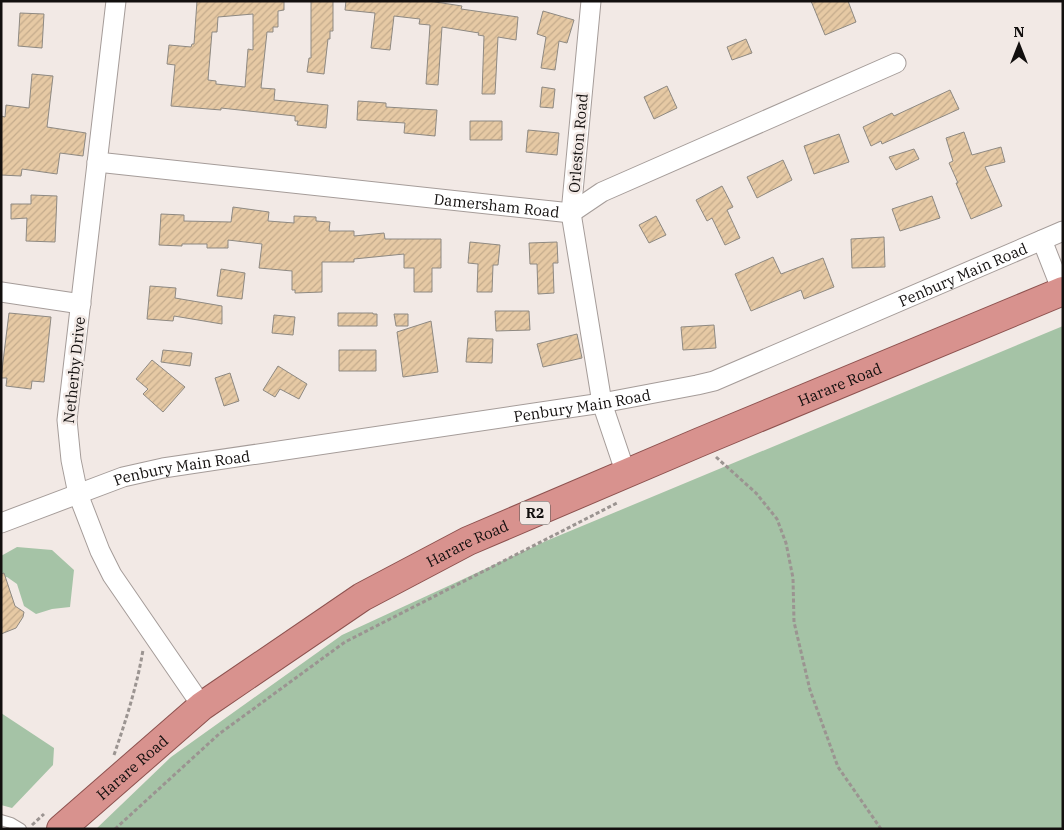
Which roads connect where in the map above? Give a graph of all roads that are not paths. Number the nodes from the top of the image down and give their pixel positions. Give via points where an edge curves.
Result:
1 (116, 1) edge
2 (591, 1) edge
3 (896, 63) dead end
4 (97, 162) junction
5 (571, 213) junction
6 (1063, 231) edge
7 (1042, 240) junction
8 (1062, 291) edge
9 (1, 292) edge
10 (81, 304) junction
11 (602, 403) junction
12 (625, 487) junction
13 (78, 494) junction
14 (1, 523) edge
15 (202, 706) junction
16 (55, 819) edge
17 (1, 820) edge
18 (21, 829) edge

1 - 4 street, Netherby Drive
2 - 5 street, Orleston Road
3 - 5 street, Damersham Road via 602,192
4 - 5 street, Damersham Road
4 - 10 street, Netherby Drive
5 - 11 street, Orleston Road
6 - 7 street, Penbury Main Road
7 - 8 street
7 - 11 street, Penbury Main Road via 714,381
8 - 12 highway, Harare Road / R2 via 709,455
9 - 10 street
10 - 13 street, Netherby Drive via 67,420
11 - 12 street, Orleston Road
11 - 13 street, Penbury Main Road via 163,468 123,477
12 - 15 highway, Harare Road / R2 via 468,541 362,597
13 - 14 street, Penbury Main Road
13 - 15 street, Netherby Drive via 112,575
15 - 16 highway, Harare Road / R2
17 - 18 lane

